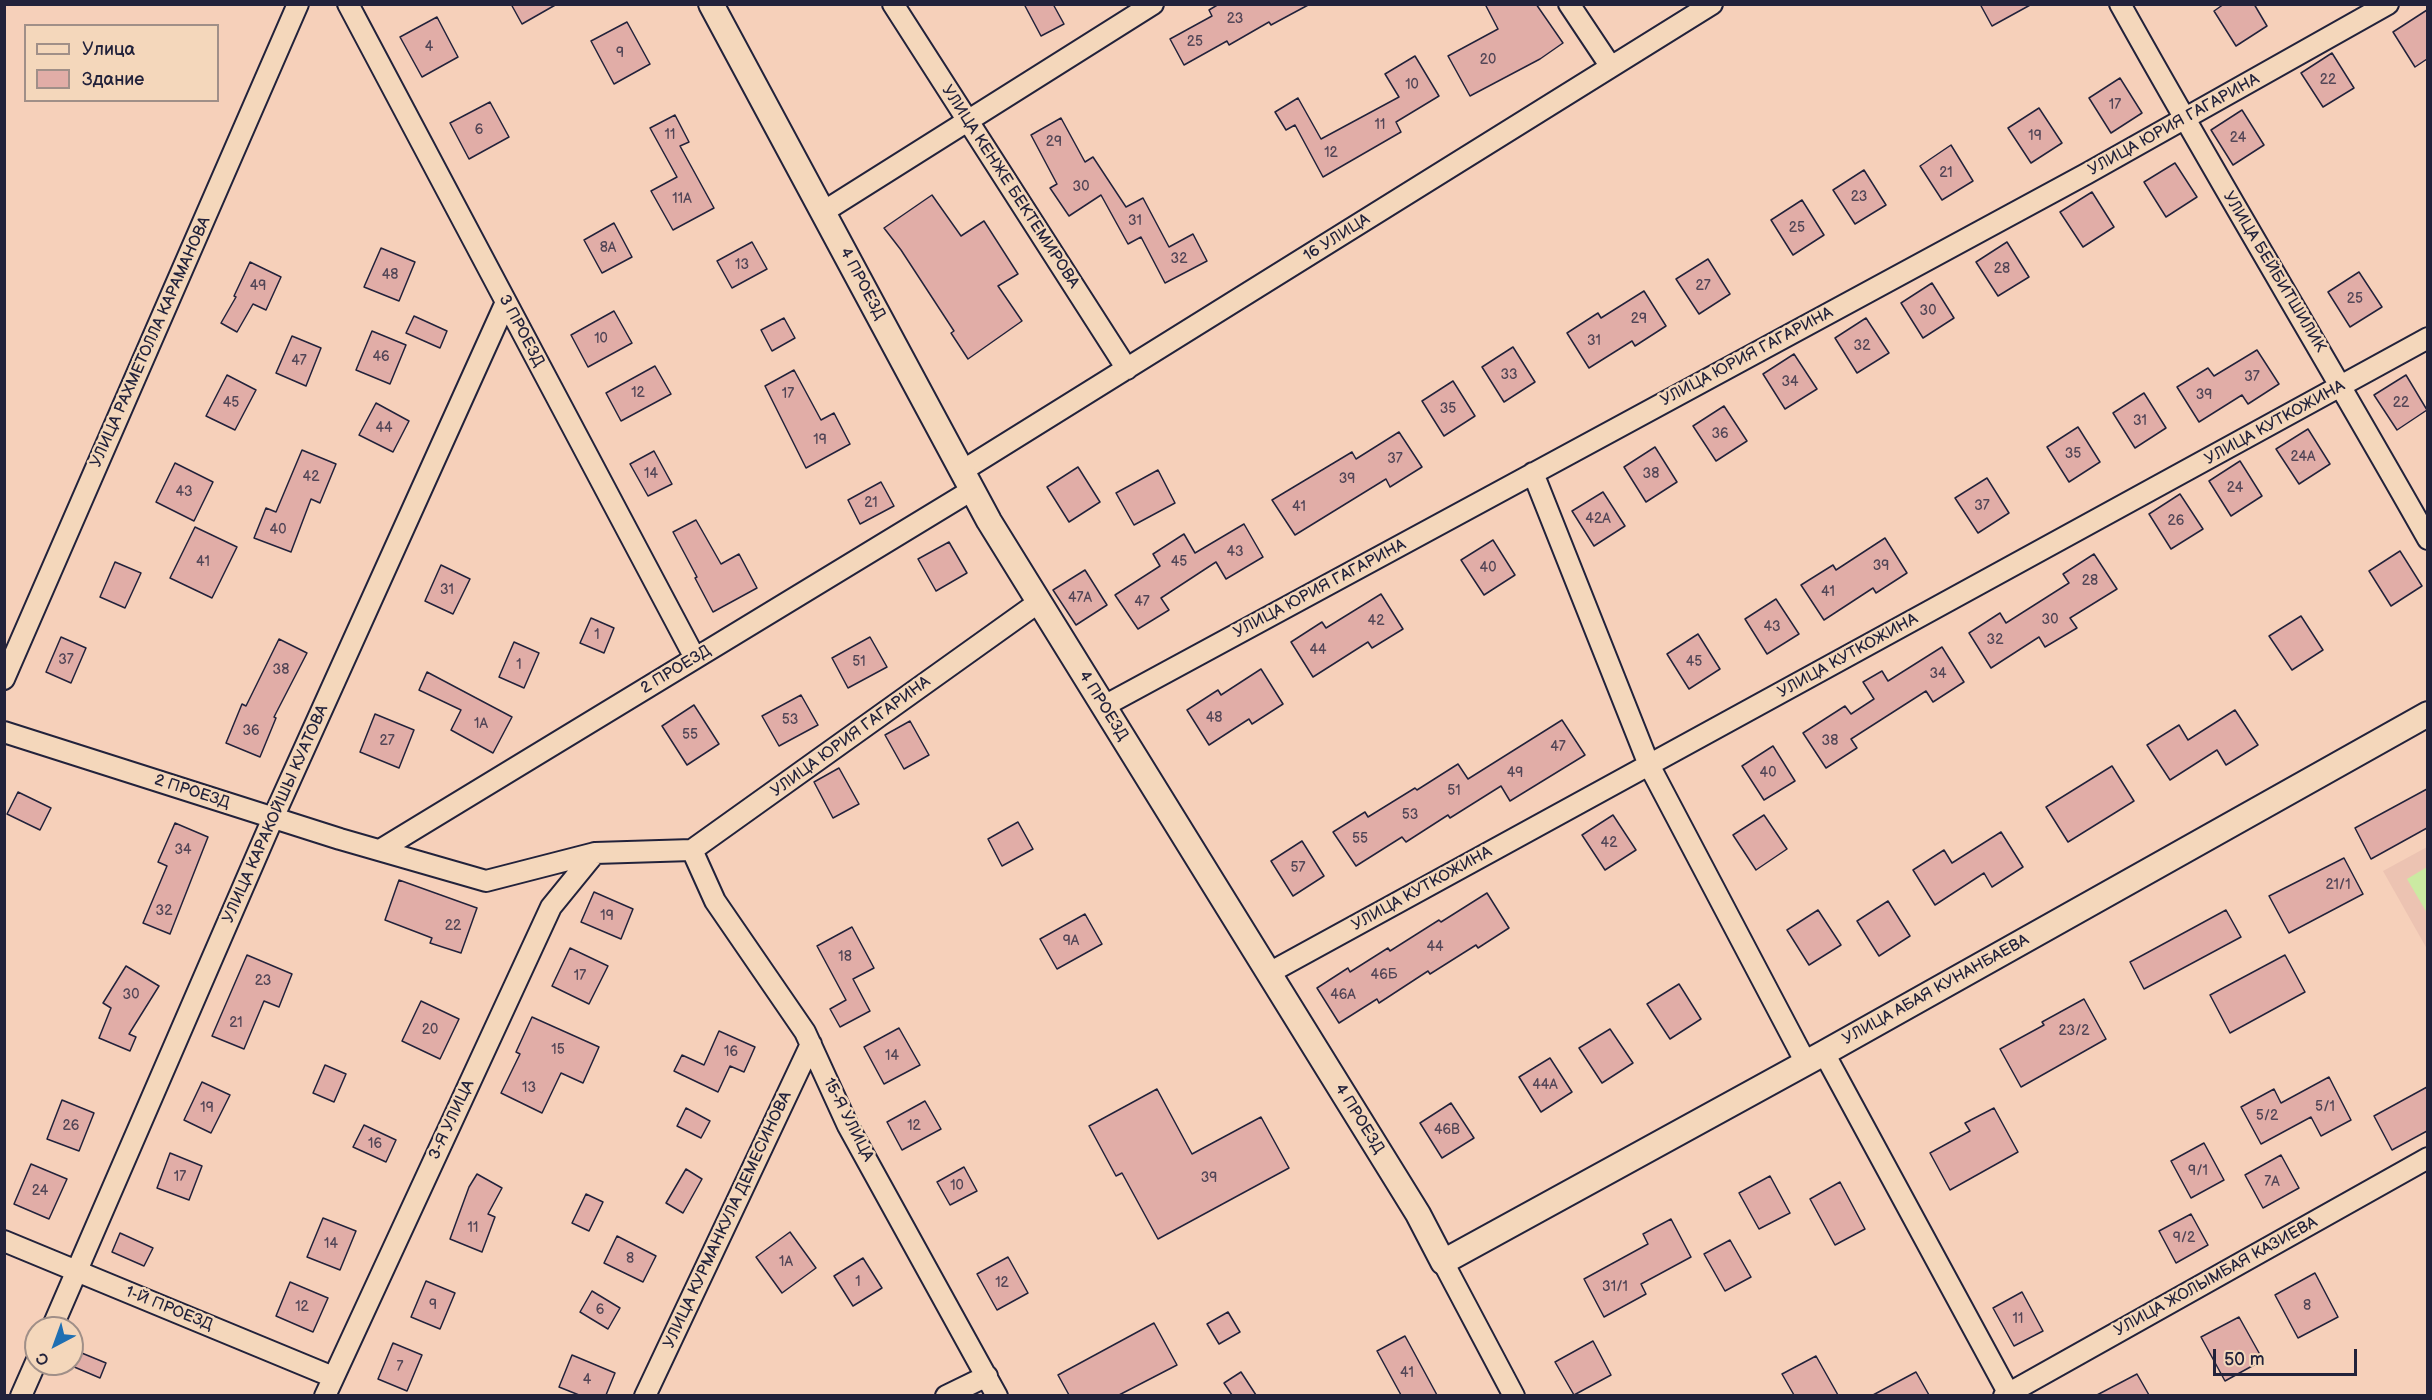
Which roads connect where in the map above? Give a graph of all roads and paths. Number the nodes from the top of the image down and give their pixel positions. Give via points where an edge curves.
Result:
1 (298, 4) edge
2 (348, 4) edge
3 (711, 4) edge
4 (893, 4) edge
5 (1153, 4) edge
6 (1569, 4) edge
7 (1712, 4) edge
8 (2120, 4) edge
9 (2388, 4) edge
10 (1611, 67) junction
11 (2184, 119) junction
12 (967, 121) junction
13 (823, 212) junction
14 (506, 302) junction
15 (2427, 338) edge
16 (1127, 369) junction
17 (2342, 386) junction
18 (1533, 473) junction
19 (967, 480) junction
20 (2427, 539) edge
21 (1039, 602) junction
22 (695, 658) junction
23 (4, 678) edge
24 (1104, 706) junction
25 (2427, 714) edge
26 (4, 732) edge
27 (1649, 765) junction
28 (273, 818) junction
29 (380, 850) junction
30 (692, 850) junction
31 (595, 853) junction
32 (1269, 974) junction
33 (811, 1044) junction
34 (1815, 1058) junction
35 (2427, 1158) edge
36 (4, 1240) edge
37 (1443, 1262) junction
38 (78, 1272) junction
39 (58, 1316) edge
40 (30, 1376) edge
41 (987, 1376) junction
42 (333, 1377) junction
43 (21, 1395) edge
44 (325, 1395) edge
45 (645, 1395) edge
46 (946, 1395) edge
47 (997, 1395) edge
48 (1514, 1395) edge
49 (2007, 1395) edge

1 - 23 street, УЛИЦА РАХМЕТОЛЛА КАРАМАНОВА
2 - 14 street, 3 ПРОЕЗД
3 - 13 street, 4 ПРОЕЗД
4 - 12 street, УЛИЦА КЕНЖЕ БЕКТЕМИРОВА
5 - 12 street
6 - 10 street
7 - 10 street, 16 УЛИЦА
8 - 11 street, УЛИЦА БЕЙБИТШИЛИК
9 - 11 street, УЛИЦА ЮРИЯ ГАГАРИНА
10 - 16 street, 16 УЛИЦА
11 - 17 street, УЛИЦА БЕЙБИТШИЛИК
11 - 18 street, УЛИЦА ЮРИЯ ГАГАРИНА
12 - 13 street
12 - 16 street, УЛИЦА КЕНЖЕ БЕКТЕМИРОВА
13 - 19 street, 4 ПРОЕЗД
14 - 22 street, 3 ПРОЕЗД
14 - 28 street, УЛИЦА КАРАКОЙШЫ КУАТОВА
15 - 17 street, УЛИЦА КУТКОЖИНА
16 - 19 street, 16 УЛИЦА
17 - 20 street, УЛИЦА БЕЙБИТШИЛИК
17 - 27 street, УЛИЦА КУТКОЖИНА
18 - 24 street, УЛИЦА ЮРИЯ ГАГАРИНА
18 - 27 street
19 - 21 street, 4 ПРОЕЗД
19 - 22 street, 2 ПРОЕЗД
21 - 24 street, 4 ПРОЕЗД
21 - 30 street, УЛИЦА ЮРИЯ ГАГАРИНА
22 - 29 street, 2 ПРОЕЗД
24 - 32 street, 4 ПРОЕЗД
25 - 34 street, УЛИЦА АБАЯ КУНАНБАЕВА
26 - 28 street, 2 ПРОЕЗД
27 - 32 street, УЛИЦА КУТКОЖИНА
27 - 34 street
28 - 29 street, 2 ПРОЕЗД
28 - 38 street, УЛИЦА КАРАКОЙШЫ КУАТОВА
29 - 31 street, 2 ПРОЕЗД via 486,881
30 - 31 street, 2 ПРОЕЗД
30 - 33 street, 15-Я УЛИЦА via 715,901
31 - 42 street, 3-Я УЛИЦА via 551,907
32 - 37 street, 4 ПРОЕЗД via 1418,1214
33 - 41 street, 15-Я УЛИЦА via 848,1125
33 - 45 street, УЛИЦА КУРМАНКУЛА ДЕМЕСИНОВА
34 - 37 street, УЛИЦА АБАЯ КУНАНБАЕВА
34 - 49 street
35 - 49 street, УЛИЦА ЖОЛЫМБАЯ КАЗИЕВА
36 - 38 street, 1-Й ПРОЕЗД
37 - 48 street, 4 ПРОЕЗД
38 - 39 street, УЛИЦА КАРАКОЙШЫ КУАТОВА
38 - 42 street, 1-Й ПРОЕЗД
40 - 43 street
41 - 46 street
41 - 47 street, 15-Я УЛИЦА
42 - 44 street, 3-Я УЛИЦА

